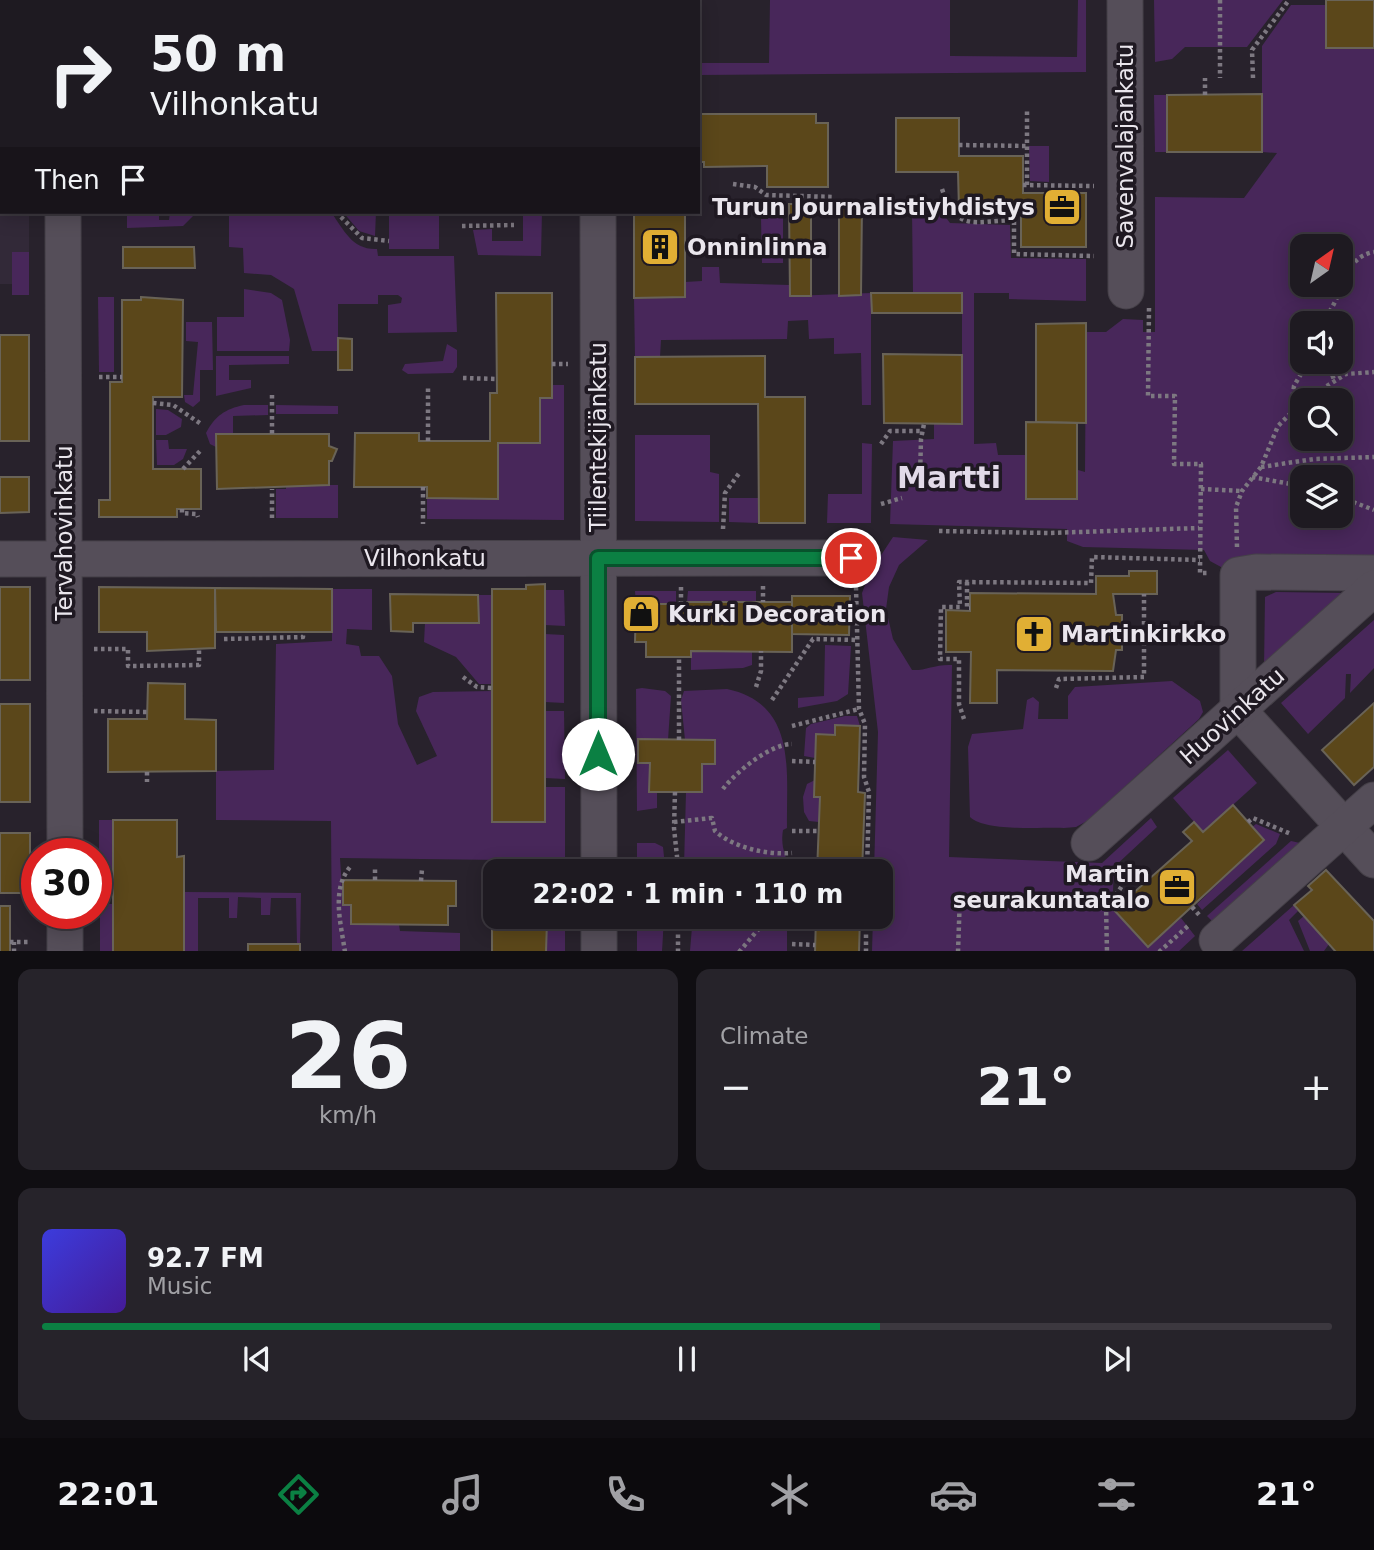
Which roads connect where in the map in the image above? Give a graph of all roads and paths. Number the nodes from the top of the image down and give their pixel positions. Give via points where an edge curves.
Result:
1 (1125, 0) edge
2 (1220, 0) edge
3 (1289, 0) edge
4 (1205, 78) dead end
5 (1220, 78) dead end
6 (1253, 78) dead end
7 (1205, 95) dead end
8 (1027, 110) dead end
9 (959, 145) dead end
10 (1027, 146) junction
11 (733, 184) dead end
12 (1035, 185) junction
13 (1094, 186) dead end
14 (942, 189) dead end
15 (1035, 193) dead end
16 (835, 197) dead end
17 (63, 214) edge
18 (338, 214) edge
19 (598, 214) edge
20 (514, 225) dead end
21 (462, 226) dead end
22 (389, 241) dead end
23 (1374, 251) edge
24 (1094, 256) dead end
25 (1138, 299) joint
26 (1331, 311) edge
27 (552, 364) dead end
28 (568, 365) dead end
29 (1374, 372) edge
30 (1332, 374) edge
31 (99, 377) dead end
32 (122, 377) dead end
33 (463, 377) dead end
34 (496, 379) dead end
35 (1334, 380) junction
36 (428, 387) dead end
37 (1322, 388) edge
38 (272, 396) dead end
39 (153, 403) dead end
40 (1290, 411) edge
41 (201, 424) dead end
42 (924, 424) dead end
43 (923, 431) junction
44 (272, 434) dead end
45 (428, 441) dead end
46 (881, 444) dead end
47 (200, 451) dead end
48 (1374, 457) edge
49 (1262, 467) junction
50 (183, 469) dead end
51 (740, 472) dead end
52 (920, 477) dead end
53 (1252, 477) junction
54 (1290, 484) edge
55 (423, 487) dead end
56 (1201, 488) junction
57 (272, 489) dead end
58 (1242, 491) junction
59 (902, 498) dead end
60 (1353, 502) edge
61 (881, 504) dead end
62 (182, 509) dead end
63 (1374, 510) edge
64 (198, 517) dead end
65 (272, 518) dead end
66 (424, 524) dead end
67 (1199, 528) junction
68 (723, 529) dead end
69 (939, 531) dead end
70 (64, 558) junction
71 (598, 558) junction
72 (0, 559) edge
73 (1200, 560) junction
74 (854, 572) joint
75 (1374, 573) edge
76 (1227, 574) junction
77 (967, 582) junction
78 (681, 585) dead end
79 (763, 586) dead end
80 (1374, 588) edge
81 (1144, 594) dead end
82 (763, 602) dead end
83 (681, 604) dead end
84 (970, 608) dead end
85 (1122, 631) dead end
86 (1144, 631) junction
87 (1164, 631) dead end
88 (303, 632) dead end
89 (224, 639) dead end
90 (858, 640) junction
91 (199, 648) dead end
92 (93, 649) dead end
93 (761, 651) dead end
94 (679, 657) dead end
95 (463, 677) dead end
96 (756, 687) dead end
97 (492, 688) dead end
98 (1056, 688) dead end
99 (772, 700) dead end
100 (859, 709) junction
101 (94, 710) dead end
102 (1238, 710) junction
103 (147, 712) dead end
104 (964, 719) dead end
105 (792, 726) dead end
106 (679, 740) dead end
107 (792, 744) dead end
108 (792, 761) dead end
109 (815, 762) dead end
110 (148, 772) dead end
111 (148, 782) dead end
112 (723, 789) dead end
113 (675, 792) dead end
114 (1374, 800) edge
115 (674, 822) junction
116 (1248, 822) dead end
117 (1344, 827) junction
118 (792, 831) dead end
119 (818, 831) dead end
120 (1298, 836) dead end
121 (65, 838) edge
122 (1089, 843) dead end
123 (792, 853) dead end
124 (598, 859) edge
125 (677, 859) edge
126 (867, 859) edge
127 (1374, 860) edge
128 (350, 867) dead end
129 (375, 868) dead end
130 (422, 869) dead end
131 (1127, 871) dead end
132 (375, 880) dead end
133 (421, 881) dead end
134 (960, 895) dead end
135 (1106, 905) junction
136 (1090, 906) dead end
137 (1209, 928) joint
138 (65, 929) edge
139 (599, 929) edge
140 (678, 929) edge
141 (758, 929) edge
142 (866, 929) edge
143 (29, 942) dead end
144 (792, 944) dead end
145 (815, 945) dead end
146 (14, 951) edge
147 (65, 951) edge
148 (345, 951) edge
149 (599, 951) edge
150 (678, 951) edge
151 (739, 951) edge
152 (866, 951) edge
153 (958, 951) edge
154 (1107, 951) edge
155 (1159, 951) edge

1 - 25 street, Savenvalajankatu
2 - 5 path
3 - 6 path via 1252,50
4 - 7 path
8 - 10 path
9 - 10 path
10 - 12 path via 1025,185
11 - 16 path via 755,187 766,195
12 - 13 path
12 - 15 path
14 - 24 path via 956,218 1014,220 1014,254
17 - 70 street, Tervahovinkatu
18 - 22 path via 362,237
19 - 71 street, Tiilentekijänkatu
20 - 21 path
23 - 26 path via 1352,263
25 - 56 path via 1148,396 1175,396 1174,464 1201,464
27 - 28 path
29 - 35 path via 1346,374
30 - 35 path
31 - 32 path
33 - 34 path
35 - 37 path
36 - 45 path
38 - 44 path
39 - 41 path via 173,405
40 - 49 path via 1278,426
42 - 43 path
43 - 46 path via 890,432
43 - 52 path
47 - 50 path
48 - 49 path
49 - 53 path
51 - 68 path via 725,493
53 - 54 path
53 - 58 path
55 - 66 path
56 - 58 path
56 - 67 path
57 - 65 path
58 - 76 path
59 - 61 path
60 - 63 path
62 - 64 path via 182,513
67 - 69 path via 1049,534
67 - 73 path
70 - 71 street, Vilhonkatu
70 - 72 street, Vilhonkatu
70 - 121 street, Tervahovinkatu
71 - 74 street, Vilhonkatu
71 - 124 street, Tiilentekijänkatu
73 - 76 path via 1200,573
73 - 77 path via 1092,557 1091,583
74 - 90 path
75 - 76 street
76 - 102 street
77 - 84 path
77 - 104 path via 959,582 960,607 941,607 940,659 959,659 959,704
78 - 83 path
79 - 82 path
80 - 102 street, Huovinkatu
81 - 86 path
85 - 86 path
86 - 87 path
86 - 98 path via 1144,677 1059,679
88 - 89 path via 303,637
90 - 99 path via 813,639
90 - 100 path
91 - 92 path via 199,665 128,666 128,649
93 - 96 path
94 - 106 path
95 - 97 path via 477,687
100 - 105 path
100 - 126 path via 865,724 864,777 869,792
101 - 103 path
102 - 117 street
102 - 122 street, Huovinkatu
107 - 112 path via 777,747
108 - 109 path
110 - 111 path
113 - 115 path
114 - 117 street
115 - 123 path via 712,818 715,831 739,845
115 - 125 path
116 - 120 path via 1253,818
117 - 127 street
117 - 137 street
118 - 119 path
128 - 148 path via 340,878
129 - 132 path
130 - 133 path
131 - 135 path
134 - 153 path
135 - 136 path
135 - 154 path
137 - 155 path
138 - 147 street
139 - 149 street
140 - 150 path
141 - 151 path
142 - 152 path
143 - 146 path via 12,942
144 - 145 path

